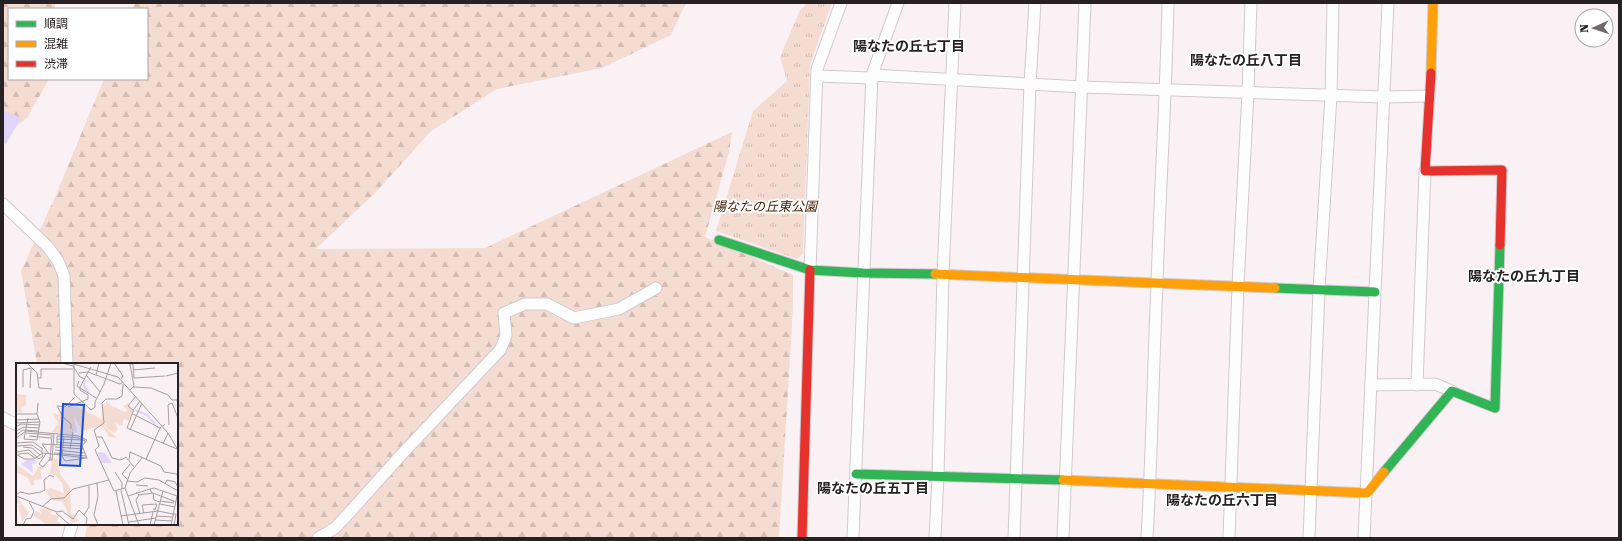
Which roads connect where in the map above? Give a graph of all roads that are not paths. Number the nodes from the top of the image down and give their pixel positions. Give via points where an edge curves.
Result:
1 (841, 3) edge
2 (898, 3) edge
3 (955, 3) edge
4 (1035, 3) edge
5 (1085, 3) edge
6 (1168, 3) edge
7 (1252, 3) edge
8 (1333, 3) edge
9 (1388, 3) edge
10 (1433, 3) edge
11 (817, 76) junction
12 (872, 77) junction
13 (952, 80) junction
14 (1030, 84) junction
15 (1082, 87) junction
16 (1166, 89) junction
17 (1248, 92) junction
18 (1331, 95) junction
19 (1429, 96) junction
20 (1384, 97) junction
21 (1425, 171) junction
22 (3, 204) edge
23 (719, 240) dead end
24 (810, 270) junction
25 (862, 274) junction
26 (943, 274) junction
27 (1024, 277) junction
28 (1074, 280) junction
29 (1157, 283) junction
30 (1238, 286) junction
31 (656, 288) dead end
32 (1318, 290) junction
33 (1375, 292) junction
34 (67, 363) edge
35 (1371, 385) junction
36 (1417, 385) junction
37 (1452, 391) junction
38 (3, 418) edge
39 (16, 424) edge
40 (856, 474) junction
41 (938, 476) junction
42 (1016, 478) junction
43 (1066, 480) junction
44 (1150, 484) junction
45 (1231, 487) junction
46 (1310, 490) junction
47 (1367, 493) junction
48 (72, 525) edge
49 (68, 538) edge
50 (318, 538) edge
51 (802, 538) edge
52 (853, 538) edge
53 (935, 538) edge
54 (1014, 538) edge
55 (1063, 538) edge
56 (1147, 538) edge
57 (1228, 538) edge
58 (1309, 538) edge
59 (1364, 538) edge

1 - 11 street via 817,69
2 - 12 street
3 - 13 street
4 - 14 street
5 - 15 street
6 - 16 street
7 - 17 street
8 - 18 street
9 - 20 street
10 - 19 street
11 - 12 street
11 - 24 street
12 - 13 street
12 - 25 street
13 - 14 street
13 - 26 street
14 - 15 street
14 - 27 street
15 - 16 street
15 - 28 street
16 - 17 street
16 - 29 street
17 - 18 street
17 - 30 street
18 - 20 street
18 - 32 street
19 - 20 street
19 - 21 street
20 - 33 street
21 - 36 street
21 - 37 street via 1502,170 1495,408
22 - 34 street via 48,247 58,261 64,276
23 - 24 street
24 - 25 street
24 - 51 street
25 - 26 street
25 - 40 street
26 - 27 street
26 - 41 street
27 - 28 street
27 - 42 street
28 - 29 street
28 - 43 street
29 - 30 street
29 - 44 street
30 - 32 street
30 - 45 street
31 - 50 street via 619,310 574,318 547,304 525,304 504,313 506,336 500,350 340,523
32 - 33 street
32 - 46 street
33 - 35 street
35 - 36 street
35 - 47 street
36 - 37 street via 1436,384
37 - 47 street
38 - 39 street
40 - 41 street
40 - 52 street
41 - 42 street
41 - 53 street
42 - 43 street
42 - 54 street
43 - 44 street
43 - 55 street
44 - 45 street
44 - 56 street
45 - 46 street
45 - 57 street
46 - 47 street
46 - 58 street
47 - 59 street
48 - 49 street

